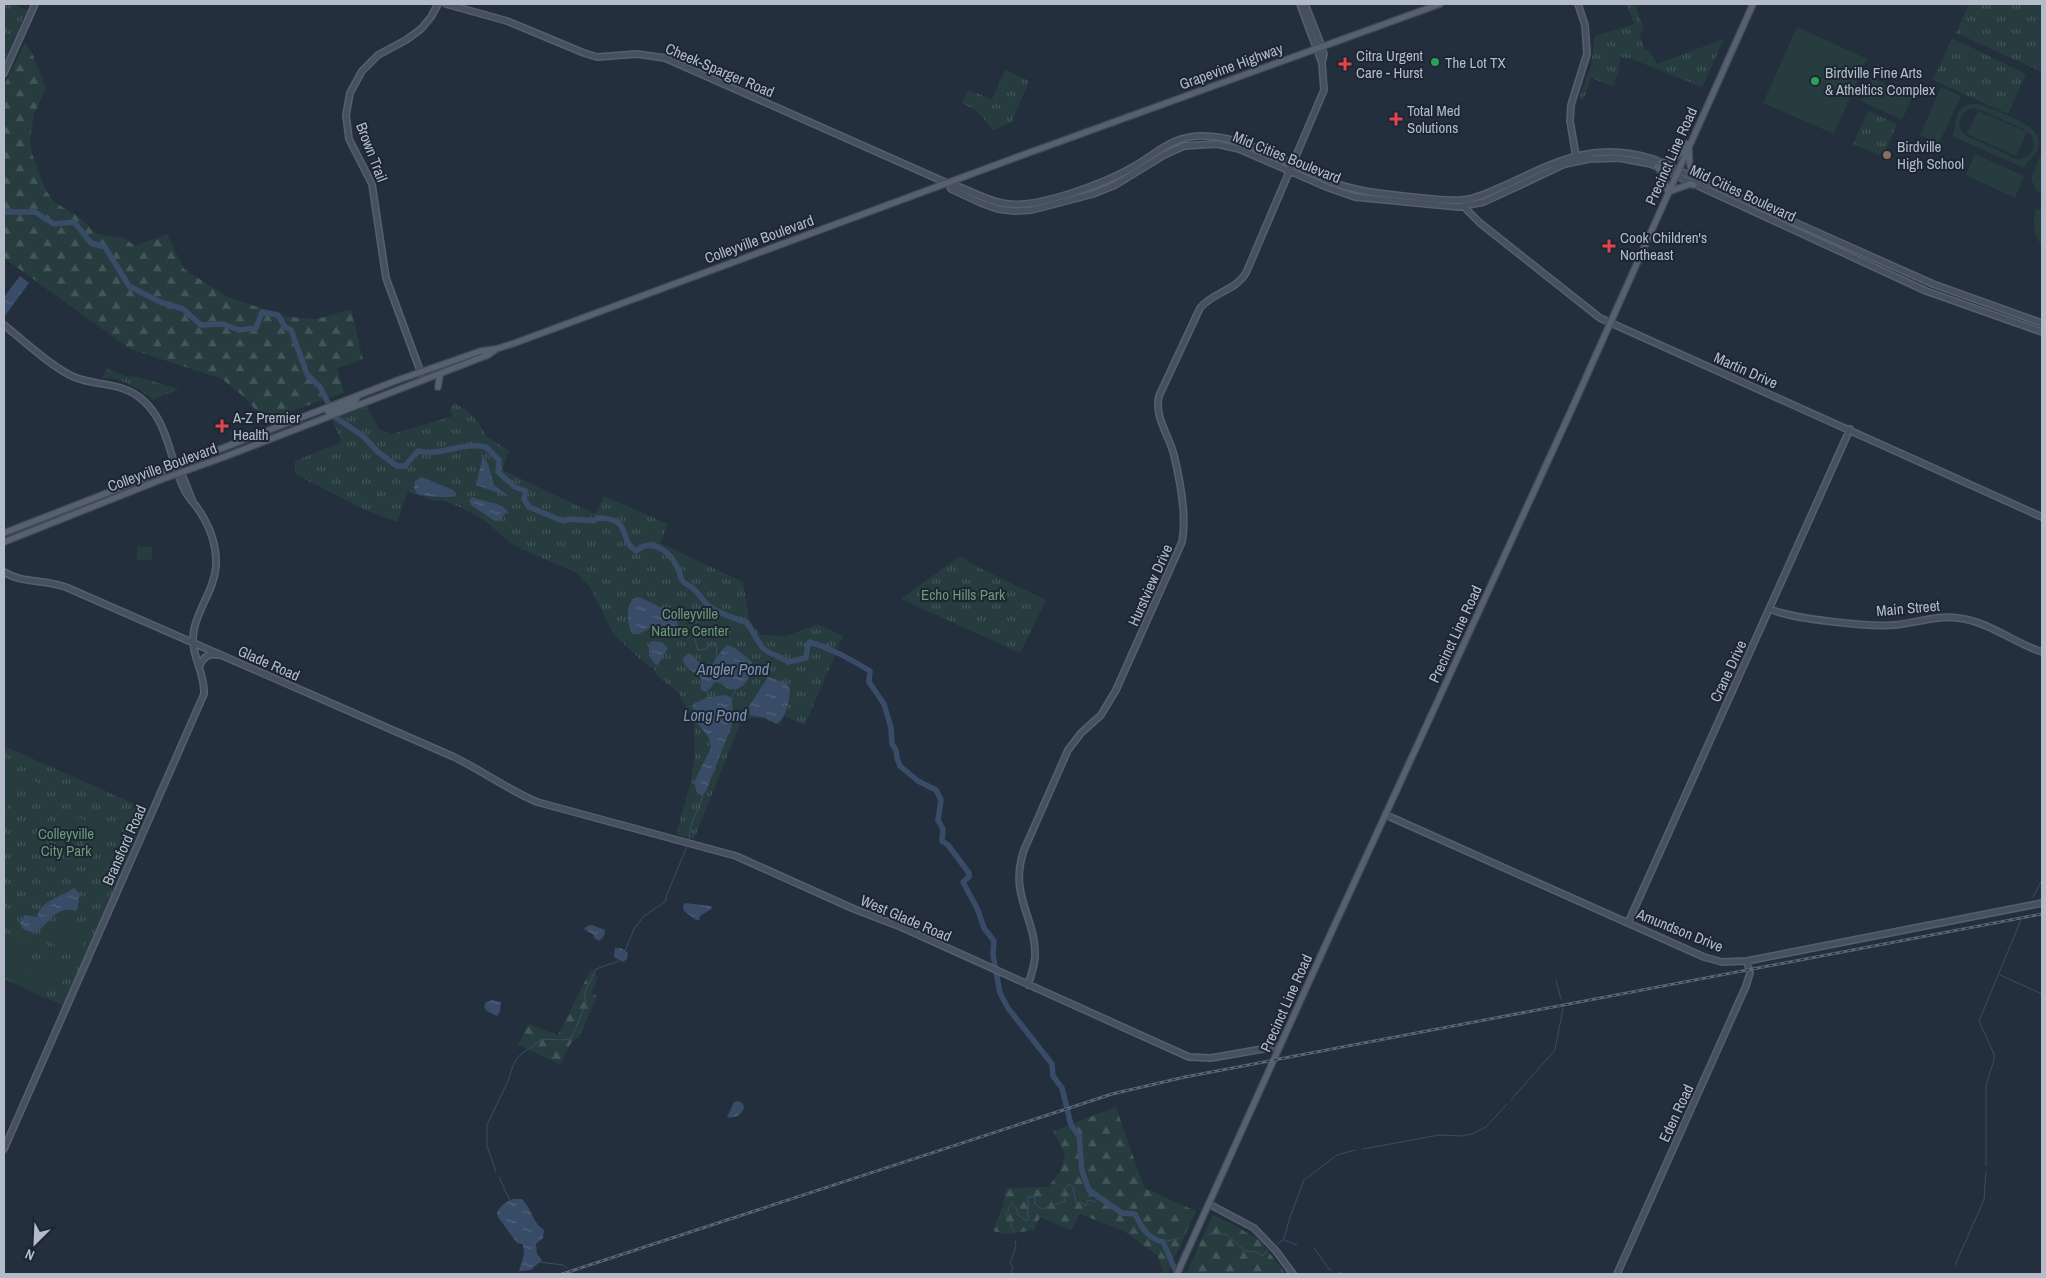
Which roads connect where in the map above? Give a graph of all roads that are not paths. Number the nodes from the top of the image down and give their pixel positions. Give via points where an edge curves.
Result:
1 (35, 4) edge
2 (438, 4) edge
3 (446, 4) edge
4 (1300, 4) edge
5 (1305, 4) edge
6 (1440, 4) edge
7 (1578, 4) edge
8 (1753, 4) edge
9 (1320, 48) junction
10 (4, 73) edge
11 (1692, 139) junction
12 (1178, 140) junction
13 (1248, 146) junction
14 (1689, 146) junction
15 (1181, 148) junction
16 (1031, 152) joint
17 (1245, 152) junction
18 (1640, 155) junction
19 (1576, 158) junction
20 (1624, 158) junction
21 (1293, 165) junction
22 (1659, 165) junction
23 (1290, 172) junction
24 (1677, 172) junction
25 (1705, 182) junction
26 (947, 183) junction
27 (1694, 185) junction
28 (1357, 190) junction
29 (1668, 192) junction
30 (1486, 194) junction
31 (1355, 197) junction
32 (1464, 207) junction
33 (1768, 210) junction
34 (1764, 217) junction
35 (1859, 251) junction
36 (1862, 262) junction
37 (1941, 287) junction
38 (1938, 295) junction
39 (1610, 323) junction
40 (4, 325) edge
41 (2042, 328) edge
42 (496, 349) junction
43 (457, 359) junction
44 (460, 366) junction
45 (421, 373) junction
46 (440, 374) junction
47 (426, 379) junction
48 (438, 387) dead end
49 (351, 403) junction
50 (309, 420) junction
51 (1850, 429) junction
52 (176, 466) junction
53 (178, 473) junction
54 (66, 508) junction
55 (68, 516) junction
56 (2042, 516) edge
57 (4, 533) edge
58 (4, 542) edge
59 (4, 572) edge
60 (1770, 609) junction
61 (193, 644) junction
62 (2042, 652) edge
63 (221, 656) junction
64 (200, 666) junction
65 (518, 794) joint
66 (1386, 815) junction
67 (2042, 903) edge
68 (1628, 923) junction
69 (1747, 961) junction
70 (1028, 985) junction
71 (1280, 1046) junction
72 (4, 1149) edge
73 (1209, 1204) junction
74 (1177, 1274) edge
75 (1293, 1274) edge
76 (1617, 1274) edge

1 - 10 street
2 - 45 street, Brown Trail via 421,29 378,55 362,70 350,93 346,115 349,138 372,184 386,278
3 - 26 street, Cheek-Sparger Road via 507,22 597,57 637,54 665,58
4 - 9 street
5 - 9 street
6 - 9 main road, Grapevine Highway
7 - 19 street via 1585,25 1587,54 1571,105
8 - 11 main road, Precinct Line Road
9 - 16 main road, Grapevine Highway
9 - 21 street, Hurstview Drive via 1324,90
11 - 14 main road, Precinct Line Road
11 - 22 main road via 1677,157
12 - 13 street, Mid Cities Boulevard via 1206,136 1231,139
12 - 15 street
12 - 26 street, Mid Cities Boulevard via 1092,187 1025,204 1008,205 989,200
13 - 17 street
13 - 21 street, Mid Cities Boulevard
14 - 24 main road, Precinct Line Road
14 - 25 main road via 1689,166
15 - 17 street, Mid Cities Boulevard via 1217,144
15 - 26 street, Mid Cities Boulevard via 1106,189 1032,210 1014,211 988,206 951,189
16 - 26 main road, Colleyville Boulevard
17 - 23 street, Mid Cities Boulevard
18 - 19 street, Mid Cities Boulevard via 1602,151
18 - 20 street
18 - 22 street, Mid Cities Boulevard
19 - 20 street, Mid Cities Boulevard
19 - 30 street, Mid Cities Boulevard via 1550,164
19 - 32 street, Mid Cities Boulevard via 1484,202
20 - 22 street, Mid Cities Boulevard
21 - 23 street, Hurstview Drive
21 - 28 street, Mid Cities Boulevard
22 - 24 street, Mid Cities Boulevard
22 - 29 main road
23 - 31 street, Mid Cities Boulevard
23 - 70 street, Hurstview Drive via 1246,273 1237,284 1200,308 1159,396 1158,411 1177,471 1184,528 1182,542 1116,690 1101,715 1068,750 1020,861 1020,894 1035,956
24 - 25 street, Mid Cities Boulevard
24 - 27 street, Mid Cities Boulevard
24 - 29 main road, Precinct Line Road
25 - 33 street, Mid Cities Boulevard
26 - 42 main road, Colleyville Boulevard
27 - 29 main road
27 - 34 street, Mid Cities Boulevard
28 - 30 street, Mid Cities Boulevard via 1445,200 1464,200
28 - 31 street
29 - 39 main road, Precinct Line Road
30 - 32 street
31 - 32 street, Mid Cities Boulevard
32 - 39 street, Martin Drive via 1597,316
33 - 34 street
33 - 35 street, Mid Cities Boulevard
34 - 36 street, Mid Cities Boulevard
35 - 36 street
35 - 37 street, Mid Cities Boulevard
36 - 38 street, Mid Cities Boulevard
37 - 38 street
37 - 41 street, Mid Cities Boulevard
38 - 41 street, Mid Cities Boulevard
39 - 51 street, Martin Drive
39 - 66 main road, Precinct Line Road
40 - 52 street, Bransford Road via 74,377 124,388 143,400 157,417
42 - 43 main road, Colleyville Boulevard
42 - 44 main road, Colleyville Boulevard
43 - 44 main road
43 - 45 main road, Colleyville Boulevard
44 - 46 main road, Colleyville Boulevard
45 - 47 main road
45 - 49 main road, Colleyville Boulevard via 357,396
46 - 47 main road, Colleyville Boulevard
46 - 48 main road
47 - 49 main road, Colleyville Boulevard
49 - 50 main road, Colleyville Boulevard
50 - 52 main road, Colleyville Boulevard
50 - 53 main road, Colleyville Boulevard
51 - 56 street, Martin Drive
51 - 60 street, Crane Drive
52 - 53 street, Bransford Road
52 - 54 main road, Colleyville Boulevard
53 - 55 main road, Colleyville Boulevard
53 - 61 street, Bransford Road via 214,543 216,564 214,578 196,623
54 - 55 main road
54 - 57 main road, Colleyville Boulevard
55 - 58 main road, Colleyville Boulevard
59 - 61 street, Glade Road via 21,580 56,583
60 - 62 street, Main Street via 1793,616 1883,625 1960,618
60 - 68 street, Crane Drive
61 - 63 street, Glade Road
61 - 64 street, Bransford Road
63 - 64 street via 207,656
63 - 65 street, Glade Road via 460,760
64 - 72 street, Bransford Road via 204,694
65 - 70 street, West Glade Road via 736,856
66 - 68 street, Amundson Drive
66 - 71 main road, Precinct Line Road
67 - 69 street, Amundson Drive
68 - 69 street, Amundson Drive via 1712,960
69 - 76 street, Eden Road via 1750,973 1746,986
70 - 71 street, West Glade Road via 1189,1057 1211,1058
71 - 73 main road, Precinct Line Road
73 - 74 main road, Precinct Line Road
73 - 75 street via 1254,1228

